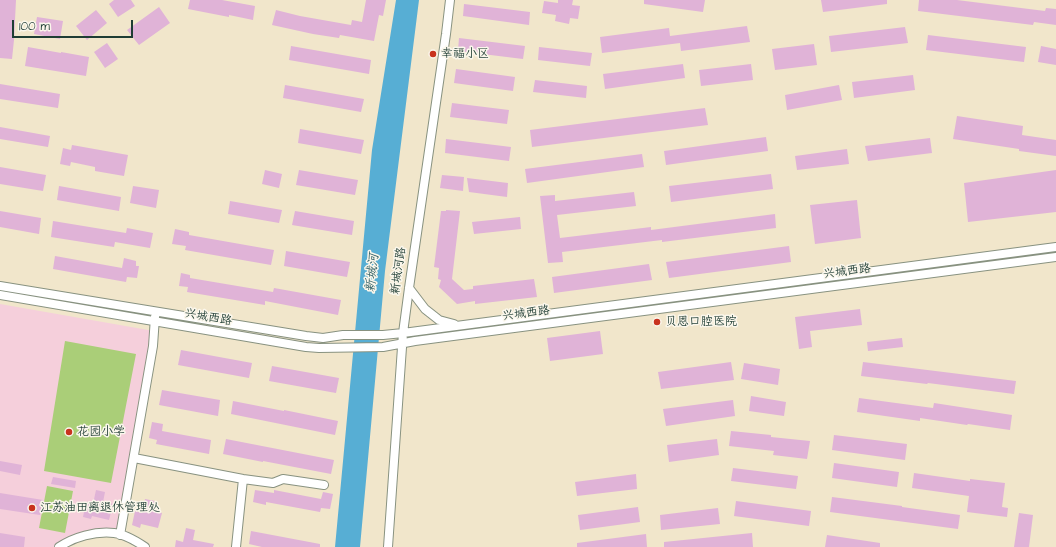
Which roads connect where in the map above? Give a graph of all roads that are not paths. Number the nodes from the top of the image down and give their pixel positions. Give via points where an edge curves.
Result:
1 (450, 0) edge
2 (1056, 247) edge
3 (1056, 257) edge
4 (0, 286) edge
5 (409, 288) junction
6 (0, 295) edge
7 (155, 316) junction
8 (459, 326) junction
9 (403, 333) junction
10 (403, 343) junction
11 (134, 458) junction
12 (243, 479) junction
13 (324, 485) dead end
14 (120, 534) junction
15 (59, 547) edge
16 (145, 547) edge
17 (236, 547) edge
18 (388, 547) edge

1 - 5 street, 新城河路
2 - 8 street, 兴城西路
3 - 10 street, 兴城西路
4 - 7 street, 兴城西路
5 - 8 street via 425,309 439,320
5 - 9 street, 新城河路
6 - 7 street, 兴城西路
7 - 9 street, 兴城西路 via 323,338
7 - 10 street, 兴城西路 via 306,347 384,347
7 - 11 street via 153,346
8 - 9 street, 兴城西路
9 - 10 street, 新城河路
10 - 18 street, 新城河路
11 - 12 street
11 - 14 street
12 - 13 street via 273,483 283,479
12 - 17 street
14 - 15 street via 114,532 82,536
14 - 16 street

